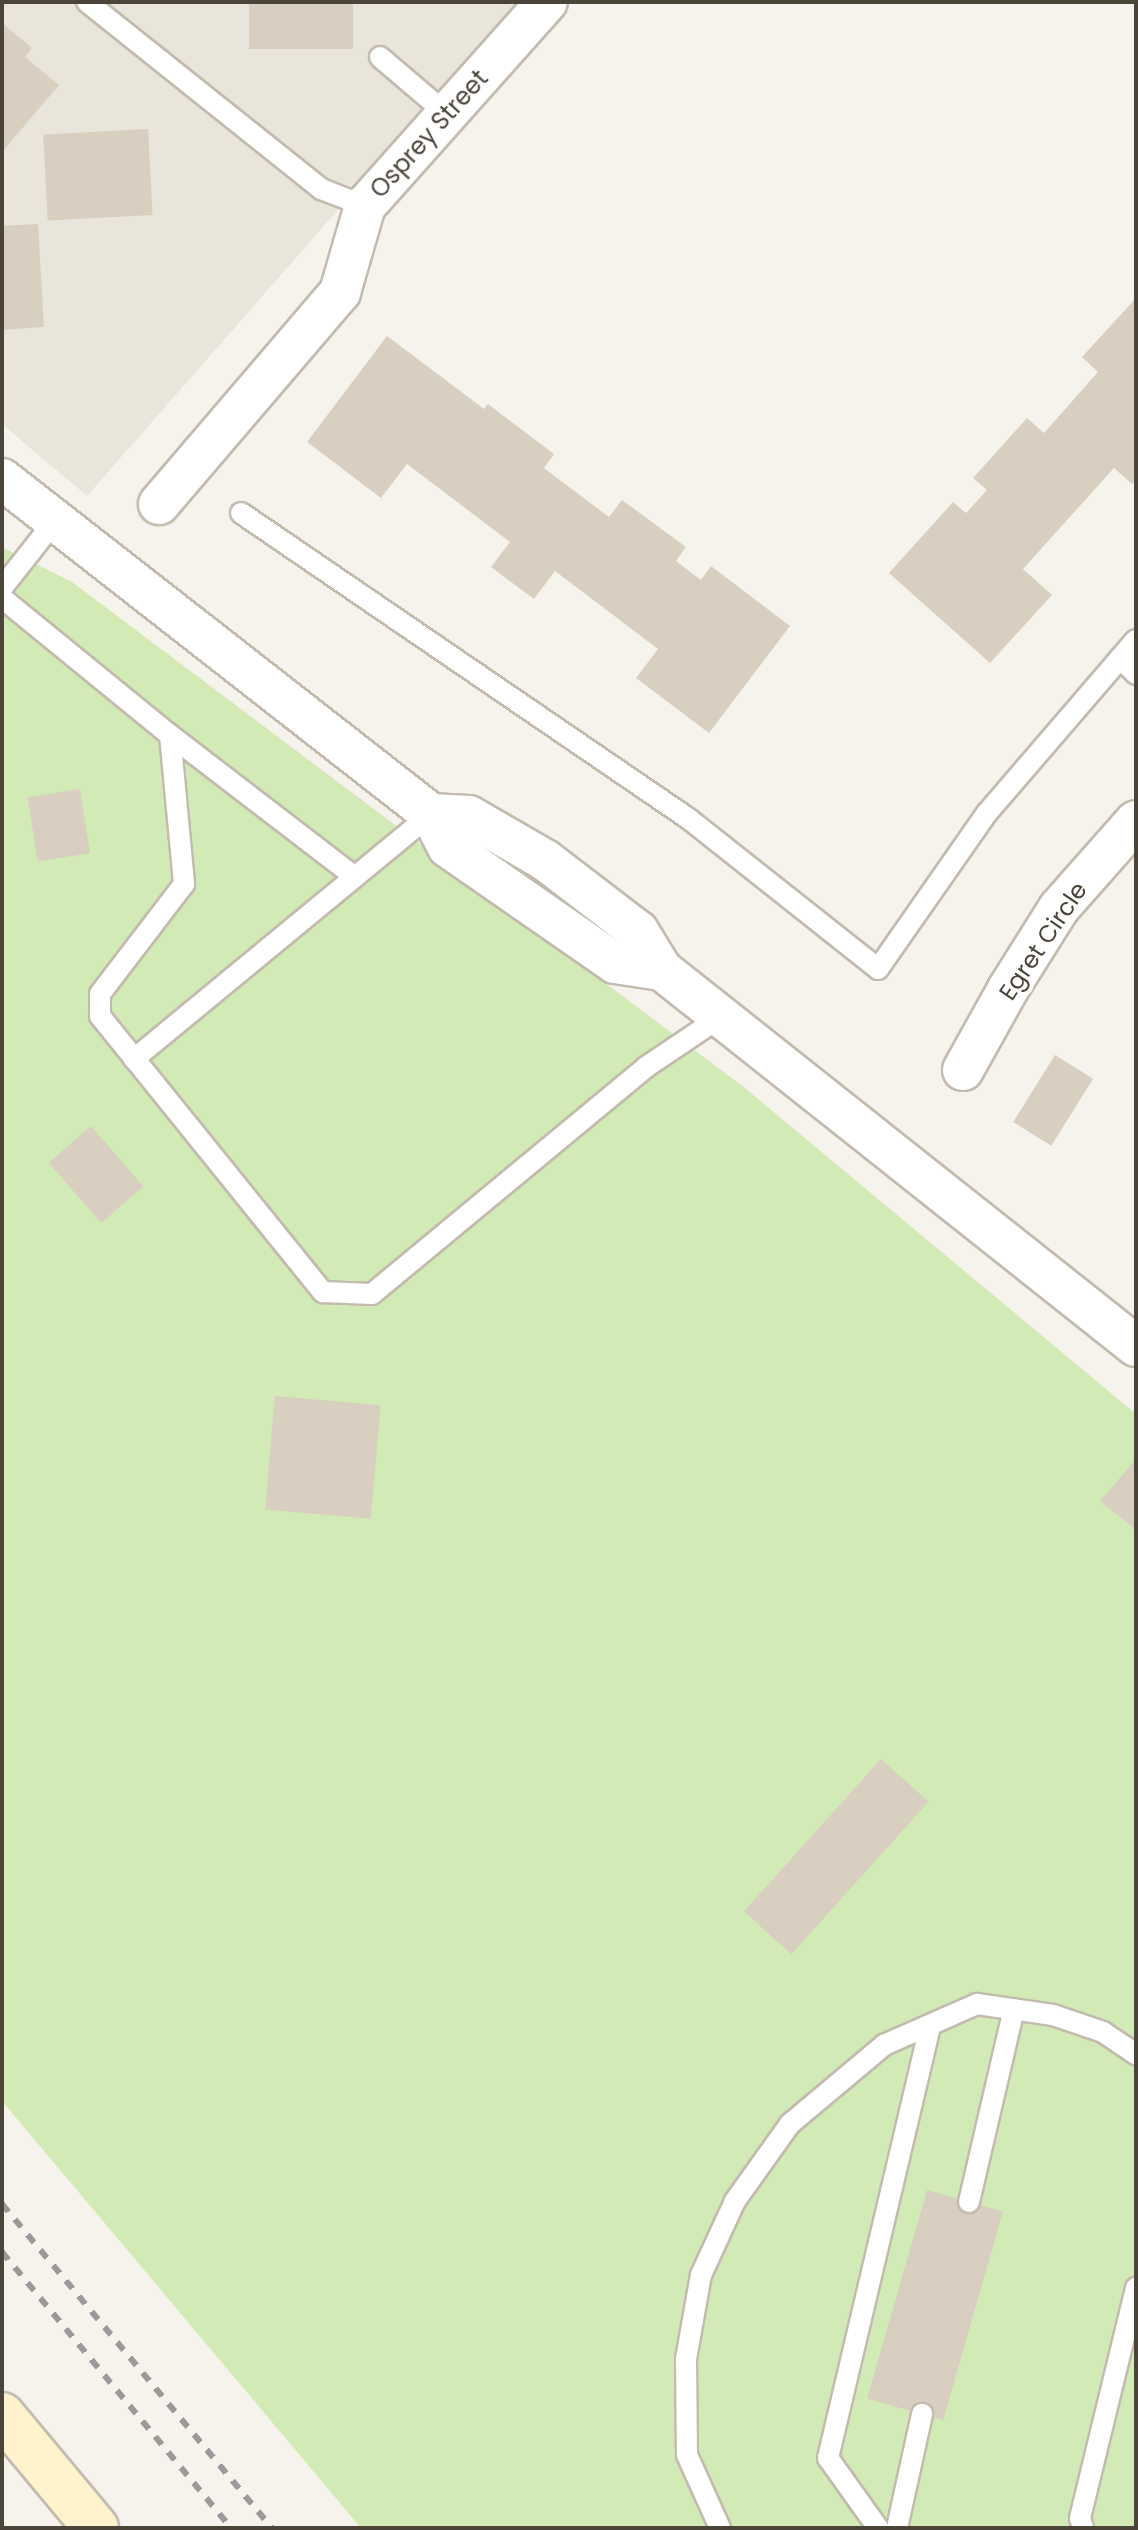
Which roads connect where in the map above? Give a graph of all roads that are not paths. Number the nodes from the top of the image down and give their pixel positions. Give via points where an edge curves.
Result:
1 (87, 2) edge
2 (533, 7) edge
3 (380, 57) dead end
4 (447, 114) junction
5 (365, 206) junction
6 (2, 479) edge
7 (159, 504) dead end
8 (241, 513) dead end
9 (54, 522) junction
10 (2, 588) edge
11 (2, 598) edge
12 (1136, 640) edge
13 (1120, 658) junction
14 (1136, 674) edge
15 (170, 735) junction
16 (431, 814) junction
17 (1136, 821) edge
18 (355, 877) junction
19 (722, 1016) junction
20 (134, 1059) junction
21 (963, 1070) dead end
22 (1136, 1346) edge
23 (1014, 2009) junction
24 (930, 2025) junction
25 (1136, 2054) edge
26 (969, 2202) dead end
27 (1136, 2288) edge
28 (922, 2414) dead end
29 (2, 2415) edge
30 (96, 2528) edge
31 (720, 2528) edge
32 (878, 2528) edge
33 (897, 2528) edge
34 (1083, 2528) edge

1 - 5 lane via 321,189
2 - 4 street, Osprey Street
3 - 4 lane
4 - 5 street, Osprey Street
5 - 7 street, Osprey Street via 340,292
6 - 9 street
8 - 13 lane via 689,819 878,969 987,813
9 - 10 lane
9 - 16 street
11 - 15 lane
12 - 13 lane
13 - 14 lane
15 - 18 lane
15 - 20 lane via 184,884 100,994 100,1016
16 - 18 lane
16 - 19 street via 469,816 545,860 638,931 662,970
17 - 21 street, Egret Circle via 1059,908
18 - 20 lane
19 - 20 lane via 646,1067 372,1294 323,1292
19 - 22 street
23 - 24 lane via 977,2004
23 - 25 lane via 1103,2032
23 - 26 lane
24 - 31 lane via 884,2045 790,2124 735,2201 701,2275 686,2359 687,2455
24 - 32 lane via 828,2458
27 - 34 lane via 1080,2518
28 - 33 lane
29 - 30 street

